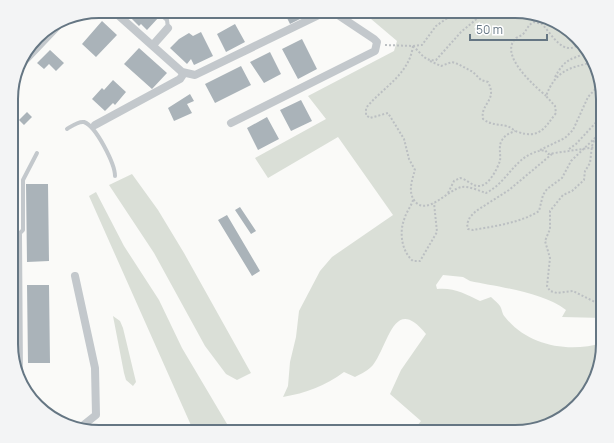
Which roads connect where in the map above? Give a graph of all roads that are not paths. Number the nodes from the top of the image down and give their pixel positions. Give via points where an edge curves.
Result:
1 (122, 18) edge
2 (165, 18) edge
3 (313, 18) edge
4 (342, 18) edge
5 (168, 28) joint
6 (153, 45) junction
7 (184, 73) junction
8 (231, 123) dead end
9 (93, 126) junction
10 (67, 129) dead end
11 (37, 153) dead end
12 (115, 176) dead end
13 (18, 232) edge
14 (75, 276) dead end
15 (86, 423) edge

1 - 6 street
2 - 5 lane
3 - 7 street via 199,75
4 - 8 street via 374,39 377,45 375,51
5 - 6 street
6 - 7 street
7 - 9 street via 180,79
9 - 10 lane via 79,122
9 - 12 lane via 115,168
11 - 13 lane via 23,180 23,230
14 - 15 street via 96,372 96,415

